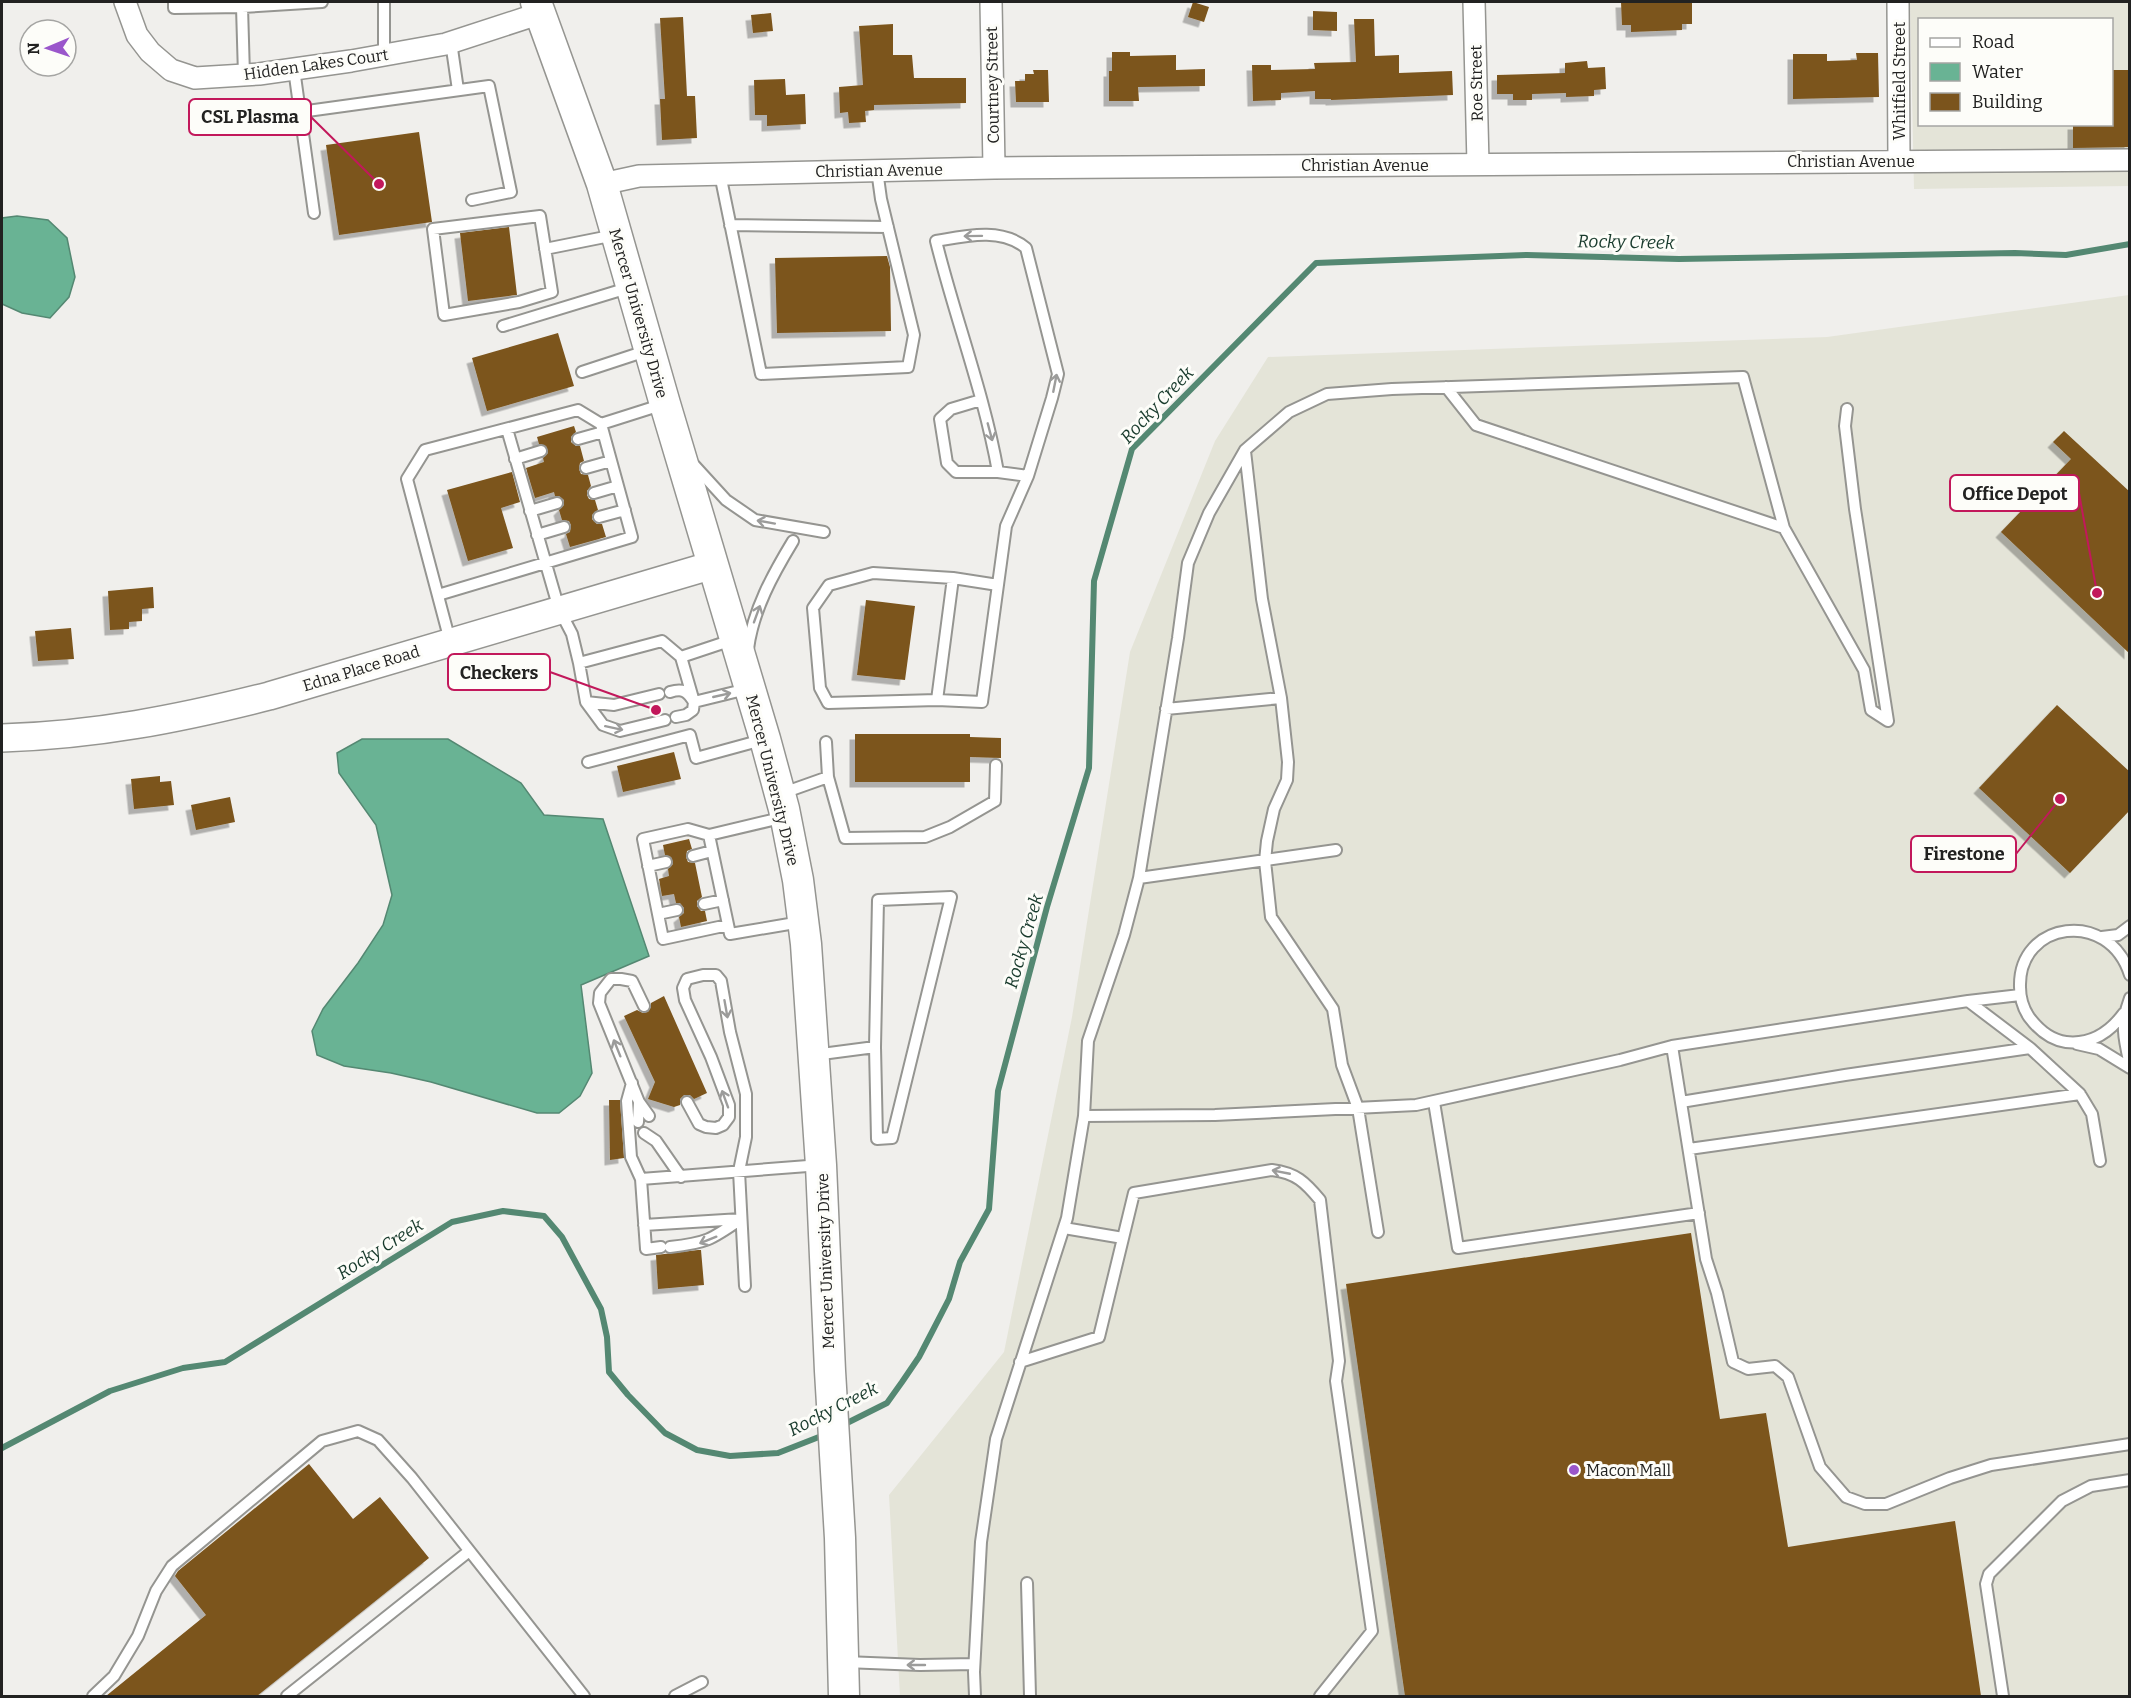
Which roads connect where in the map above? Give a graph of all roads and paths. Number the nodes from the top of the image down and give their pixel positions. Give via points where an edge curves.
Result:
1 (125, 2) edge
2 (174, 2) edge
3 (322, 2) edge
4 (384, 2) edge
5 (991, 2) edge
6 (1474, 2) edge
7 (1898, 2) edge
8 (242, 7) junction
9 (538, 7) edge
10 (451, 42) junction
11 (384, 55) junction
12 (294, 69) junction
13 (244, 75) junction
14 (458, 90) junction
15 (300, 112) junction
16 (2130, 160) edge
17 (1899, 161) junction
18 (1478, 164) junction
19 (994, 168) junction
20 (877, 170) junction
21 (720, 174) junction
22 (602, 184) junction
23 (472, 200) dead end
24 (314, 213) dead end
25 (730, 225) junction
26 (888, 227) junction
27 (616, 234) junction
28 (545, 249) junction
29 (631, 287) junction
30 (503, 326) dead end
31 (649, 350) junction
32 (582, 372) dead end
33 (1446, 387) junction
34 (981, 400) junction
35 (665, 404) junction
36 (1847, 409) dead end
37 (602, 428) junction
38 (507, 429) junction
39 (578, 439) dead end
40 (675, 440) junction
41 (1245, 450) junction
42 (541, 451) dead end
43 (515, 459) junction
44 (611, 461) junction
45 (586, 468) dead end
46 (998, 472) junction
47 (1029, 476) junction
48 (618, 486) junction
49 (594, 494) dead end
50 (557, 503) dead end
51 (625, 510) junction
52 (530, 511) junction
53 (599, 517) dead end
54 (564, 527) dead end
55 (1784, 528) junction
56 (824, 532) dead end
57 (537, 535) junction
58 (793, 541) dead end
59 (545, 562) junction
60 (713, 565) junction
61 (953, 579) junction
62 (998, 585) junction
63 (438, 595) junction
64 (559, 609) junction
65 (735, 639) junction
66 (450, 642) junction
67 (681, 657) junction
68 (579, 663) junction
69 (747, 680) junction
70 (1281, 698) junction
71 (937, 700) junction
72 (586, 702) junction
73 (694, 702) junction
74 (1167, 709) junction
75 (2, 738) edge
76 (765, 739) junction
77 (826, 742) dead end
78 (588, 762) dead end
79 (996, 765) dead end
80 (828, 777) junction
81 (783, 806) junction
82 (709, 835) junction
83 (1336, 850) dead end
84 (712, 851) junction
85 (693, 856) dead end
86 (1264, 861) junction
87 (666, 862) dead end
88 (648, 866) junction
89 (1139, 878) junction
90 (723, 900) junction
91 (704, 904) dead end
92 (677, 910) dead end
93 (658, 914) junction
94 (803, 921) junction
95 (728, 925) junction
96 (2130, 926) edge
97 (2102, 937) junction
98 (2130, 975) edge
99 (2020, 995) junction
100 (2130, 998) edge
101 (1968, 1001) junction
102 (644, 1006) dead end
103 (2124, 1013) junction
104 (2066, 1042) junction
105 (1672, 1046) junction
106 (875, 1047) junction
107 (2030, 1048) junction
108 (814, 1055) junction
109 (2130, 1067) edge
110 (632, 1083) junction
111 (2080, 1094) junction
112 (639, 1102) junction
113 (687, 1102) dead end
114 (1434, 1102) junction
115 (1681, 1102) junction
116 (1358, 1108) junction
117 (649, 1116) dead end
118 (1084, 1116) junction
119 (638, 1122) dead end
120 (655, 1128) dead end
121 (644, 1133) dead end
122 (656, 1141) junction
123 (1689, 1149) junction
124 (2100, 1161) dead end
125 (821, 1165) junction
126 (739, 1172) junction
127 (681, 1177) junction
128 (641, 1179) junction
129 (1699, 1213) junction
130 (741, 1219) junction
131 (644, 1225) junction
132 (1064, 1228) junction
133 (1378, 1232) dead end
134 (1123, 1238) junction
135 (745, 1286) dead end
136 (1020, 1362) junction
137 (2130, 1444) edge
138 (2130, 1480) edge
139 (468, 1552) junction
140 (1027, 1583) dead end
141 (843, 1662) junction
142 (974, 1664) junction
143 (702, 1682) dead end
144 (93, 1696) edge
145 (287, 1696) edge
146 (584, 1696) edge
147 (675, 1696) edge
148 (844, 1696) edge
149 (975, 1696) edge
150 (1030, 1696) edge
151 (1320, 1696) edge
152 (2003, 1696) edge

1 - 13 street, Hidden Lakes Court via 138,35 171,70 195,78
2 - 8 lane via 174,8
3 - 8 lane
4 - 11 lane
5 - 19 street, Courtney Street
6 - 18 street, Roe Street
7 - 17 street, Whitfield Street
8 - 13 lane
9 - 10 street, Hidden Lakes Court
9 - 22 main road, Mercer University Drive
10 - 11 street, Hidden Lakes Court
10 - 14 lane
11 - 12 street, Hidden Lakes Court
12 - 13 street, Hidden Lakes Court
12 - 15 lane
14 - 15 lane
14 - 23 lane via 489,86 511,192
15 - 24 lane
16 - 17 street, Christian Avenue
17 - 18 street, Christian Avenue
18 - 19 street, Christian Avenue
19 - 20 street, Christian Avenue
20 - 21 street, Christian Avenue
20 - 26 lane
21 - 22 street, Christian Avenue via 639,176
21 - 25 lane
22 - 27 main road, Mercer University Drive
25 - 26 lane
25 - 26 lane via 761,374 908,368 914,335
27 - 28 lane
27 - 29 main road, Mercer University Drive
28 - 28 lane via 552,292 444,315 433,229 540,216
29 - 30 lane
29 - 31 main road, Mercer University Drive
31 - 32 lane
31 - 35 main road, Mercer University Drive
33 - 41 lane via 1327,394 1289,412
33 - 55 lane via 1476,425
33 - 55 lane via 1743,377
34 -> 46 lane
34 - 46 lane via 951,409 940,419 947,463 956,472
47 -> 34 lane via 1058,374 1026,248 1005,236 936,241
35 - 37 lane
35 - 40 main road, Mercer University Drive
36 - 55 lane via 1845,426 1888,721 1871,710 1864,670
37 - 38 lane via 578,410
37 - 39 lane
37 - 44 lane
38 - 43 lane
38 - 63 lane via 425,450 407,479
56 -> 40 lane via 755,520 726,500
40 - 60 main road, Mercer University Drive
41 - 70 lane via 1262,599
41 - 74 lane via 1209,513 1188,562
42 - 43 lane
43 - 52 lane
44 - 45 lane
44 - 48 lane
46 - 47 lane
47 - 62 lane via 1006,526
48 - 49 lane
48 - 51 lane
50 - 52 lane
51 - 53 lane
51 - 59 lane via 632,537
52 - 57 lane
54 - 57 lane
57 - 59 lane
69 -> 58 lane via 750,633 774,572
59 - 63 lane
59 - 64 lane
60 - 64 street, Edna Place Road
60 - 65 main road, Mercer University Drive
61 - 62 lane
61 - 71 lane
61 - 71 lane via 873,573 830,585 813,608 820,688 828,703
62 - 71 lane via 982,702
63 - 66 lane
64 - 66 street, Edna Place Road
64 - 68 lane via 572,634
65 - 67 lane
65 - 69 main road, Mercer University Drive
66 - 75 street, Edna Place Road via 212,711 120,729
67 - 68 lane via 662,641
67 - 73 lane
68 - 72 lane
73 -> 69 lane
69 - 76 main road, Mercer University Drive
70 - 74 lane
70 - 86 lane via 1287,780 1274,808
72 - 73 lane via 614,705 680,689
72 -> 73 lane via 603,725 620,731 686,715 693,710
74 - 89 lane
76 - 78 lane via 696,758 690,735
76 - 81 main road, Mercer University Drive
77 - 80 lane
79 - 80 lane via 995,801 925,837 845,838
80 - 81 lane
81 - 82 lane
81 - 94 main road, Mercer University Drive
82 - 84 lane
82 - 88 lane via 688,829 643,839
83 - 86 lane
84 - 85 lane
84 - 90 lane
86 - 89 lane
86 - 116 lane via 1271,917 1333,1009 1342,1065
87 - 88 lane
88 - 93 lane
89 - 118 lane via 1124,936 1088,1041
90 - 91 lane
90 - 95 lane
92 - 93 lane
93 - 95 lane via 663,939
94 - 95 lane via 730,934
94 - 108 main road, Mercer University Drive
96 - 97 lane via 2118,934
97 - 98 lane via 2116,948
97 - 99 lane via 2071,930 2042,941 2023,964
99 - 101 lane
99 - 104 lane via 2035,1026
100 - 103 lane
101 - 105 lane
101 - 107 lane
110 -> 102 lane via 599,1003 600,993 611,979 632,981
103 - 104 lane via 2100,1037
103 - 109 lane via 2123,1033
104 - 109 lane via 2099,1049
105 - 114 lane
105 - 115 lane
106 - 106 lane via 877,1139 892,1138 951,897 878,900
106 - 108 lane
107 - 111 lane
107 - 115 lane
108 - 125 main road, Mercer University Drive
110 - 112 lane
110 - 128 lane via 627,1101 631,1157
111 - 123 lane
111 - 124 lane via 2092,1114
112 - 117 lane
112 - 119 lane
113 -> 126 lane via 699,1124 706,1127 723,1125 729,1117 729,1104 682,988 687,979 716,975 721,981 746,1094 746,1137
114 - 116 lane
114 - 129 lane via 1458,1248
115 - 123 lane
116 - 118 lane
116 - 133 lane
118 - 132 lane
120 - 122 lane
121 - 122 lane
122 - 127 lane
123 - 129 lane
125 - 126 lane
125 - 141 main road, Mercer University Drive
126 - 127 lane
126 - 130 lane
127 - 128 lane
128 - 131 lane
129 - 137 lane via 1706,1259 1732,1362 1748,1369 1775,1366 1788,1377 1820,1467 1846,1497 1865,1504 1886,1504 1991,1465
130 - 131 lane
130 -> 131 lane via 705,1242 646,1249
130 - 135 lane
132 - 134 lane
132 - 136 lane
134 - 136 lane via 1099,1337
151 -> 134 lane via 1372,1630 1336,1381 1339,1361 1320,1200 1288,1172 1272,1170 1134,1193
136 - 142 lane via 996,1439 984,1513
138 - 152 lane via 2091,1486 2062,1501 1989,1574 1986,1584
139 - 144 lane via 378,1440 358,1431 321,1441 172,1566 114,1676
139 - 145 lane
139 - 146 lane
140 - 150 lane
142 -> 141 lane
141 - 148 main road, Mercer University Drive
142 - 149 lane
143 - 147 lane

